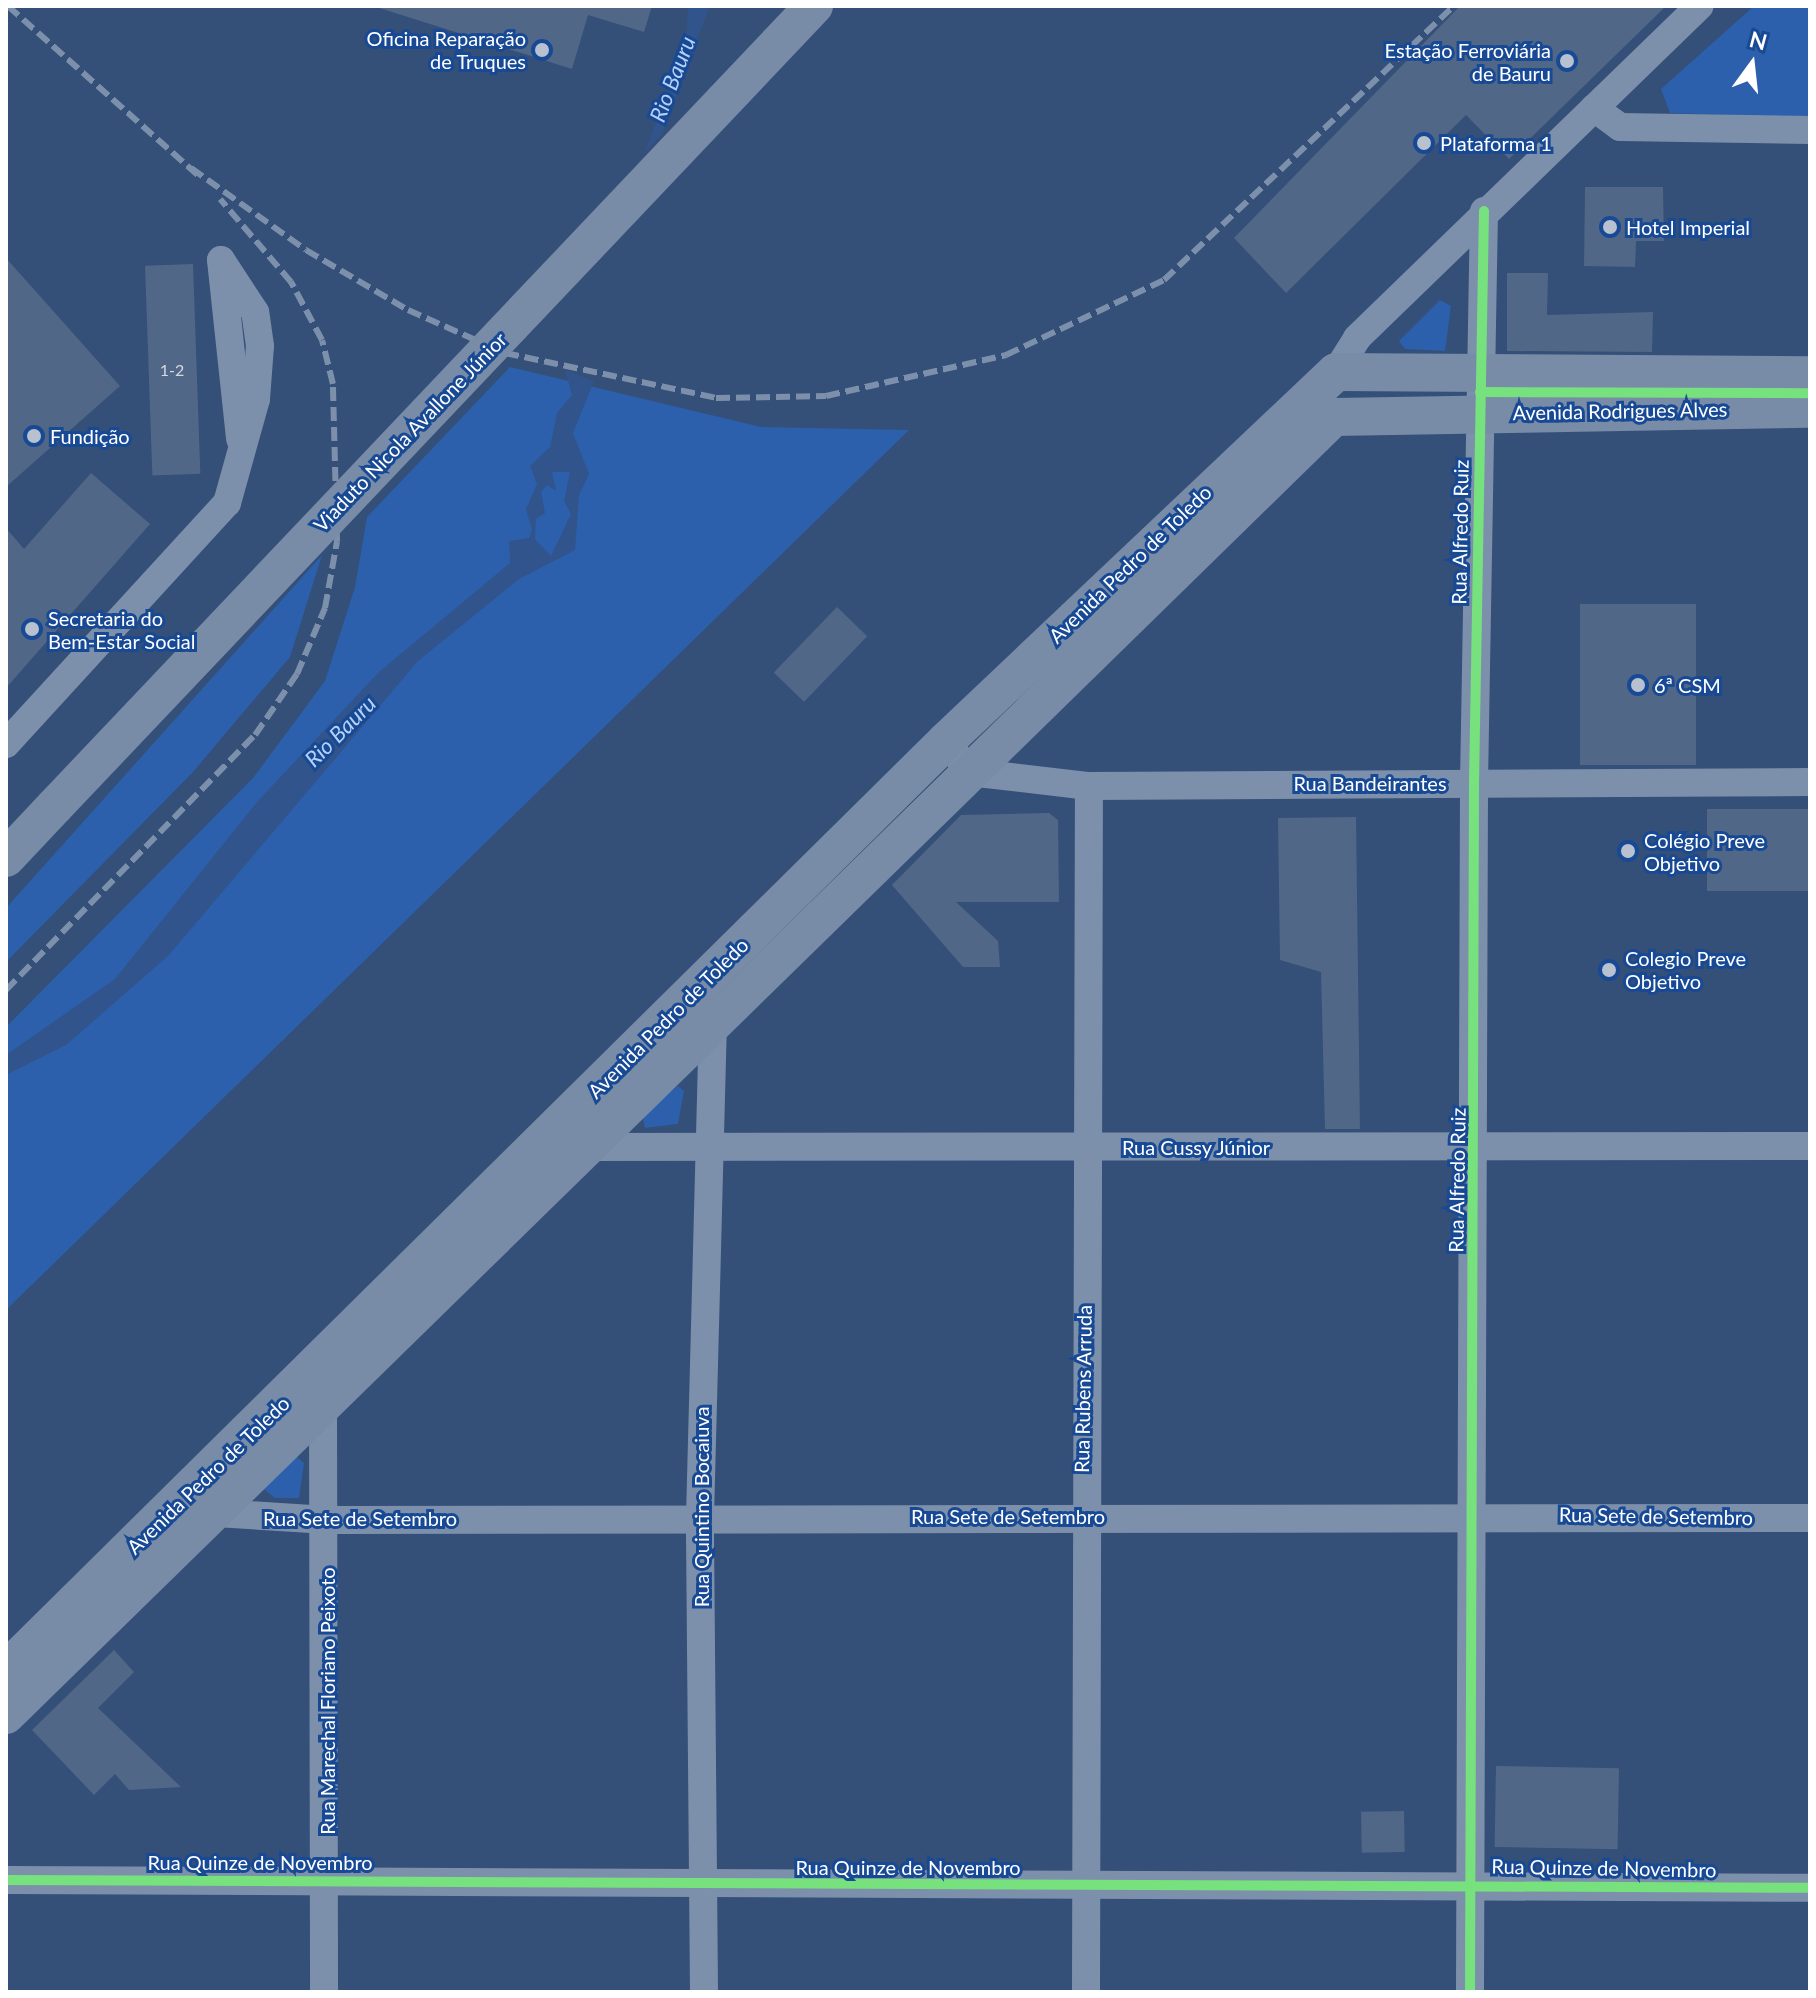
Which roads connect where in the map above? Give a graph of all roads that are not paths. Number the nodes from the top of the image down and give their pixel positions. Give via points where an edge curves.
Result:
1 (814, 6) edge
2 (1700, 6) edge
3 (1594, 108) junction
4 (1810, 130) edge
5 (1484, 211) junction
6 (1479, 369) junction
7 (1336, 372) junction
8 (1810, 375) edge
9 (1810, 409) edge
10 (1480, 412) junction
11 (1334, 417) joint
12 (242, 460) junction
13 (946, 741) junction
14 (6, 744) edge
15 (969, 772) junction
16 (1810, 782) edge
17 (1474, 783) junction
18 (1089, 786) junction
19 (6, 858) edge
20 (713, 1022) junction
21 (1476, 1145) junction
22 (1810, 1146) edge
23 (583, 1147) junction
24 (1085, 1148) junction
25 (706, 1149) junction
26 (516, 1190) junction
27 (319, 1368) junction
28 (325, 1409) junction
29 (195, 1508) junction
30 (1082, 1515) junction
31 (1470, 1515) junction
32 (700, 1517) junction
33 (1810, 1518) edge
34 (327, 1520) junction
35 (6, 1670) edge
36 (6, 1715) edge
37 (6, 1880) edge
38 (327, 1880) junction
39 (1085, 1884) junction
40 (701, 1885) junction
41 (1469, 1885) junction
42 (1810, 1888) edge
43 (324, 1992) edge
44 (704, 1992) edge
45 (1086, 1992) edge
46 (1470, 1992) edge

1 - 19 main road, Viaduto Nicola Avallone Júnior, bridge
2 - 3 street
3 - 4 street via 1620,127
3 - 5 street
5 - 6 street, Rua Alfredo Ruiz
5 - 7 street via 1357,338
6 - 7 main road, Avenida Rodrigues Alves
6 - 8 main road, Avenida Rodrigues Alves
6 - 10 street, Rua Alfredo Ruiz
7 - 13 main road, Avenida Pedro de Toledo
9 - 10 main road, Avenida Rodrigues Alves
10 - 11 main road, Avenida Rodrigues Alves
10 - 17 street, Rua Alfredo Ruiz
11 - 15 main road, Avenida Pedro de Toledo
12 - 12 street via 260,346 255,312 221,260
12 - 14 street via 227,503
13 - 15 street
13 - 26 main road, Avenida Pedro de Toledo
15 - 18 street, Rua Bandeirantes
15 - 20 main road, Avenida Pedro de Toledo
16 - 17 street, Rua Bandeirantes
17 - 18 street, Rua Bandeirantes
17 - 21 street, Rua Alfredo Ruiz
18 - 24 street, Rua Rubens Arruda
20 - 23 main road, Avenida Pedro de Toledo
20 - 25 street, Rua Quintino Bocaiuva
21 - 22 street, Rua Cussy Júnior
21 - 24 street, Rua Cussy Júnior
21 - 31 street, Rua Alfredo Ruiz
23 - 25 street, Rua Cussy Júnior
23 - 26 main road, Avenida Pedro de Toledo
24 - 25 street, Rua Cussy Júnior
24 - 30 street, Rua Rubens Arruda
25 - 32 street, Rua Quintino Bocaiuva
26 - 27 main road, Avenida Pedro de Toledo
26 - 28 main road, Avenida Pedro de Toledo
27 - 28 street, Rua Marechal Floriano Peixoto
27 - 29 main road, Avenida Pedro de Toledo
28 - 29 main road, Avenida Pedro de Toledo
28 - 34 street, Rua Marechal Floriano Peixoto
29 - 34 street, Rua Sete de Setembro
29 - 35 main road, Avenida Pedro de Toledo
29 - 36 main road, Avenida Pedro de Toledo
30 - 31 street, Rua Sete de Setembro
30 - 32 street, Rua Sete de Setembro
30 - 39 street, Rua Rubens Arruda
31 - 33 street, Rua Sete de Setembro
31 - 41 street, Rua Alfredo Ruiz
32 - 34 street, Rua Sete de Setembro
32 - 40 street, Rua Quintino Bocaiuva
34 - 38 street, Rua Marechal Floriano Peixoto
37 - 38 street, Rua Quinze de Novembro
38 - 40 street, Rua Quinze de Novembro
38 - 43 street, Rua Marechal Floriano Peixoto
39 - 40 street, Rua Quinze de Novembro
39 - 41 street, Rua Quinze de Novembro
39 - 45 street, Rua Rubens Arruda
40 - 44 street, Rua Quintino Bocaiuva
41 - 42 street, Rua Quinze de Novembro
41 - 46 street, Rua Alfredo Ruiz

